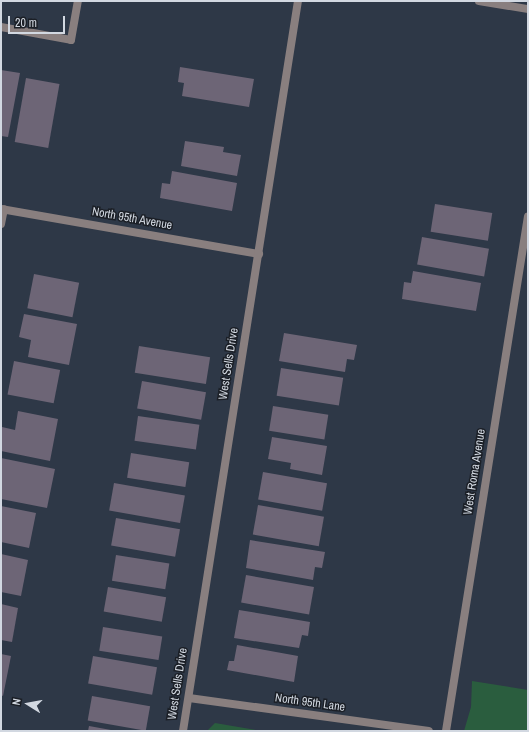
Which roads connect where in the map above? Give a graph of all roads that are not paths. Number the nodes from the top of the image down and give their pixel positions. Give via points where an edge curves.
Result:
1 (78, 1) edge
2 (298, 1) edge
3 (479, 1) edge
4 (528, 9) edge
5 (1, 27) edge
6 (2, 209) edge
7 (528, 216) edge
8 (1, 224) edge
9 (259, 254) junction
10 (189, 698) junction
11 (183, 731) edge
12 (429, 731) edge
13 (446, 731) edge

1 - 5 street via 71,40
2 - 9 street, West Sells Drive
3 - 4 street
6 - 8 street
6 - 9 street, North 95th Avenue
7 - 13 street, West Roma Avenue
9 - 10 street, West Sells Drive
10 - 11 street, West Sells Drive
10 - 12 street, North 95th Lane

